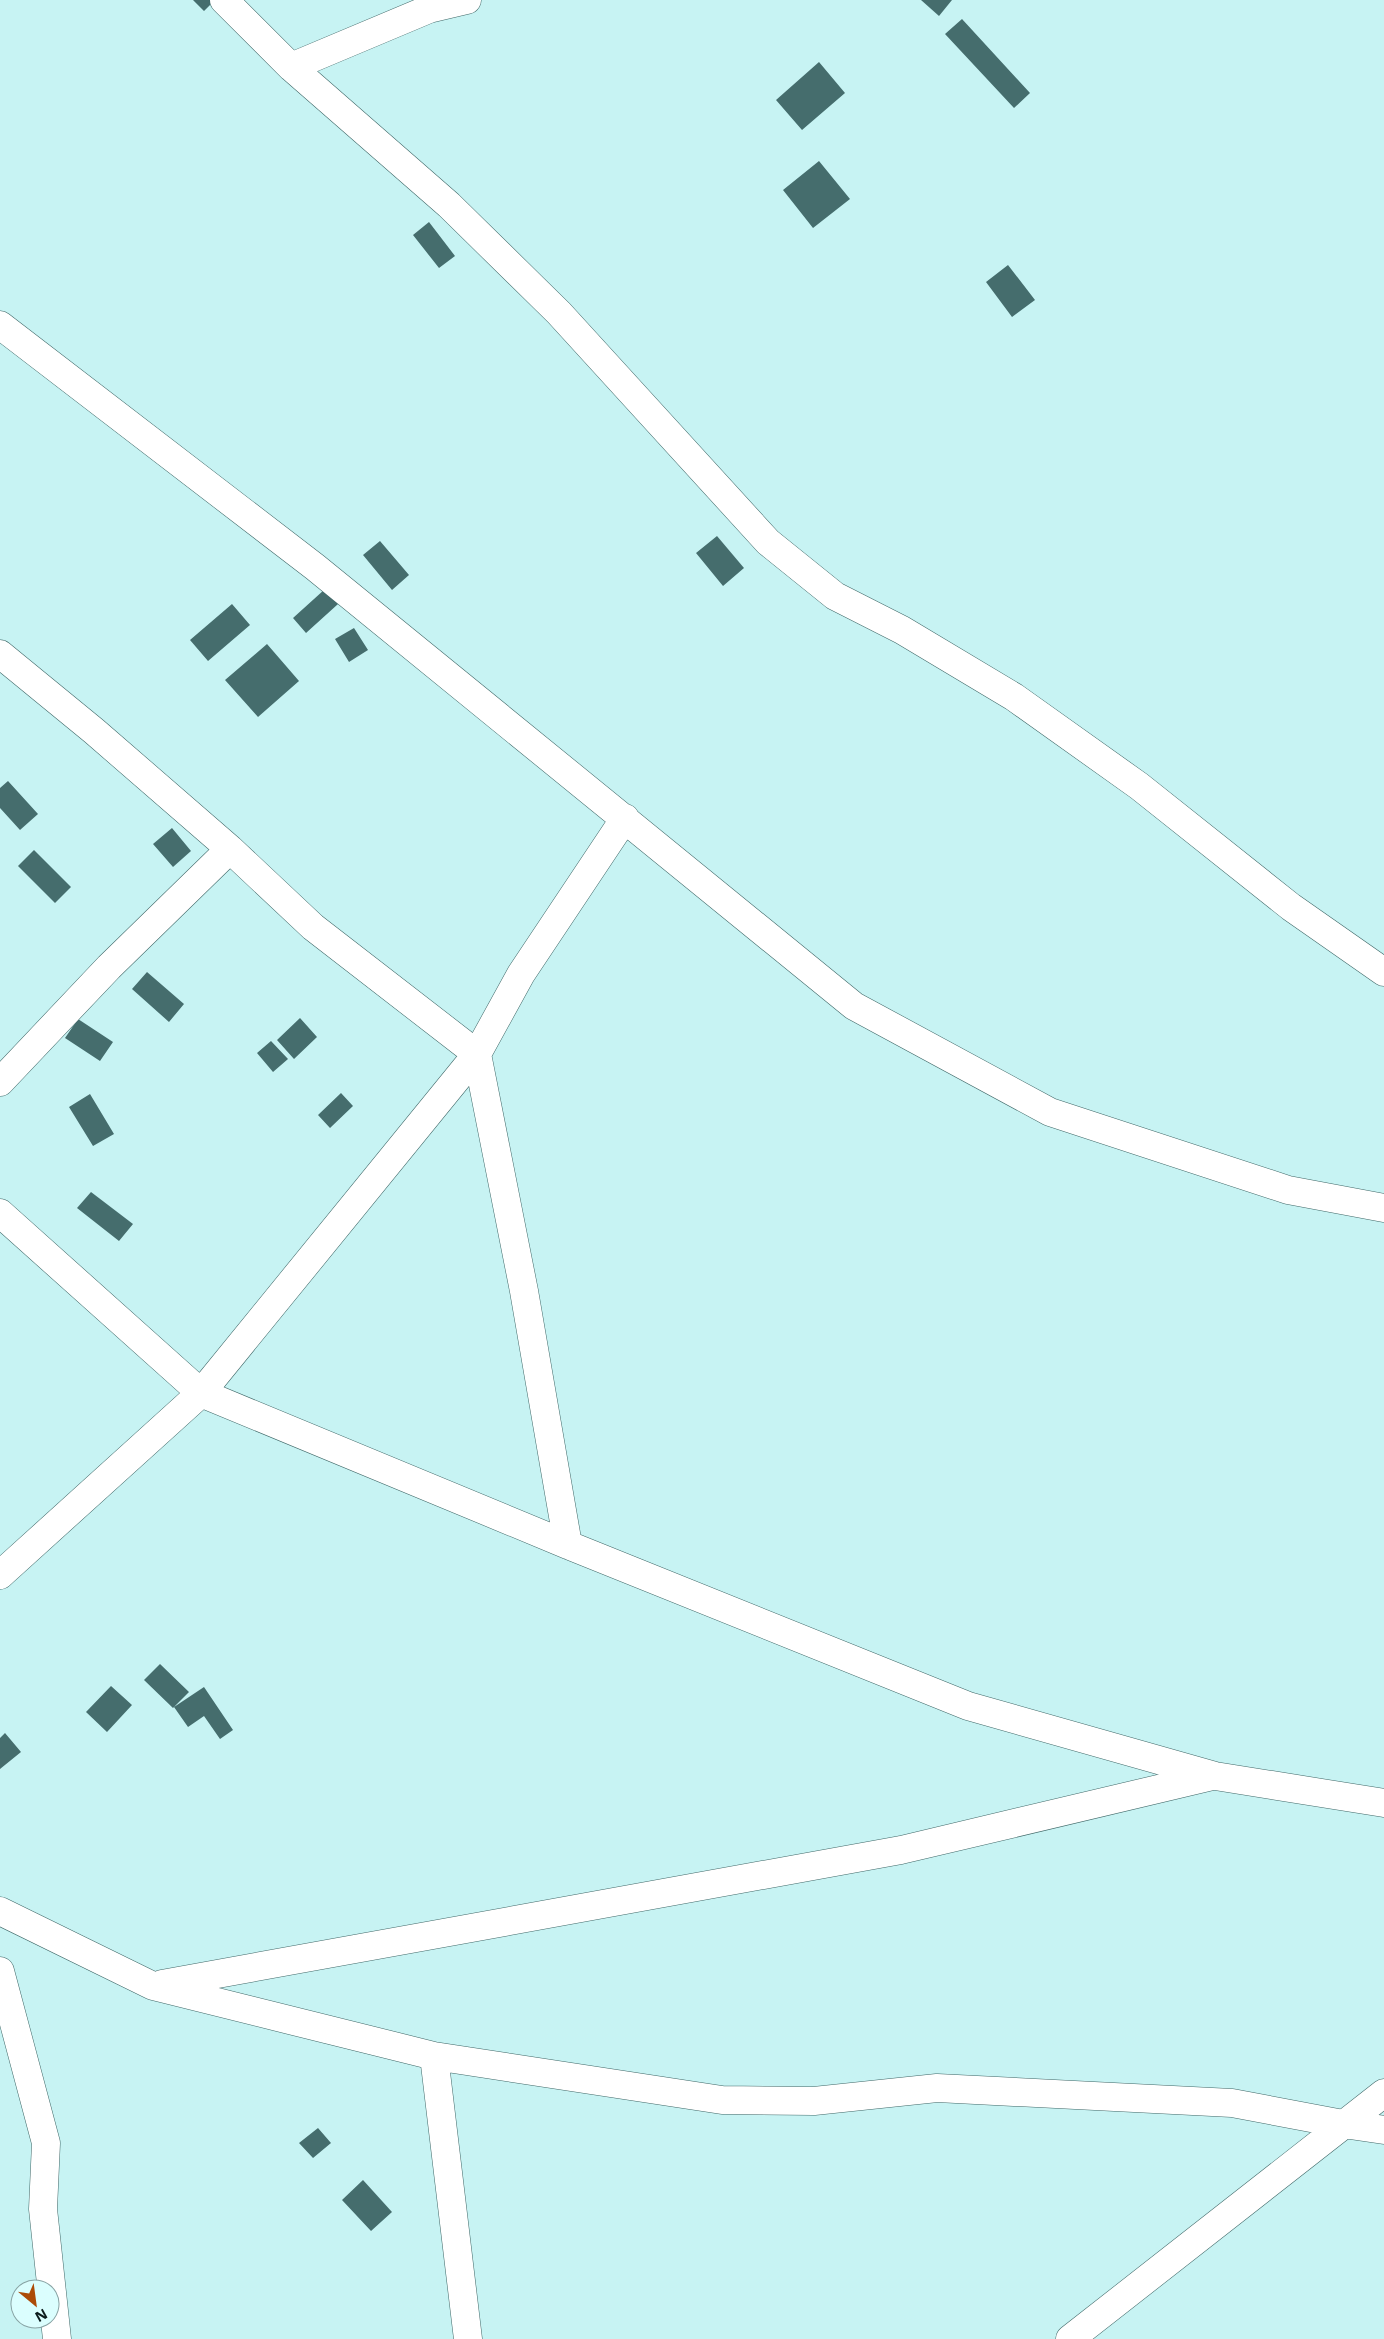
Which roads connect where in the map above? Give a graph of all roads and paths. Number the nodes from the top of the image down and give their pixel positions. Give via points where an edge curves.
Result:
1 (224, 0) edge
2 (467, 0) edge
3 (291, 67) junction
4 (0, 325) edge
5 (0, 654) edge
6 (625, 818) junction
7 (230, 848) junction
8 (1384, 972) edge
9 (477, 1054) junction
10 (0, 1082) edge
11 (1384, 1208) edge
12 (0, 1213) edge
13 (200, 1393) junction
14 (568, 1545) junction
15 (0, 1576) edge
16 (1215, 1776) junction
17 (1384, 1803) edge
18 (0, 1911) edge
19 (0, 1971) edge
20 (153, 1986) junction
21 (434, 2056) junction
22 (1384, 2093) edge
23 (1343, 2124) junction
24 (1384, 2130) edge
25 (57, 2339) edge
26 (468, 2339) edge
27 (1070, 2339) edge

1 - 3 street
2 - 3 street via 429,9
3 - 8 street via 449,205 559,313 768,542 835,596 902,630 1014,697 1139,786 1291,907
4 - 6 street via 315,567
5 - 7 street
6 - 9 street via 520,974
6 - 11 street via 854,1006 1050,1112 1288,1190
7 - 9 street via 313,927
7 - 10 street via 109,967
9 - 13 street
9 - 14 street via 524,1291
12 - 13 street
13 - 14 street
13 - 15 street
14 - 16 street via 968,1706
16 - 17 street
16 - 20 street via 901,1850
18 - 20 street
19 - 25 street via 46,2143 43,2209
20 - 21 street
21 - 23 street via 722,2100 814,2101 937,2088 1232,2103
21 - 26 street
22 - 23 street
23 - 24 street
23 - 27 street

